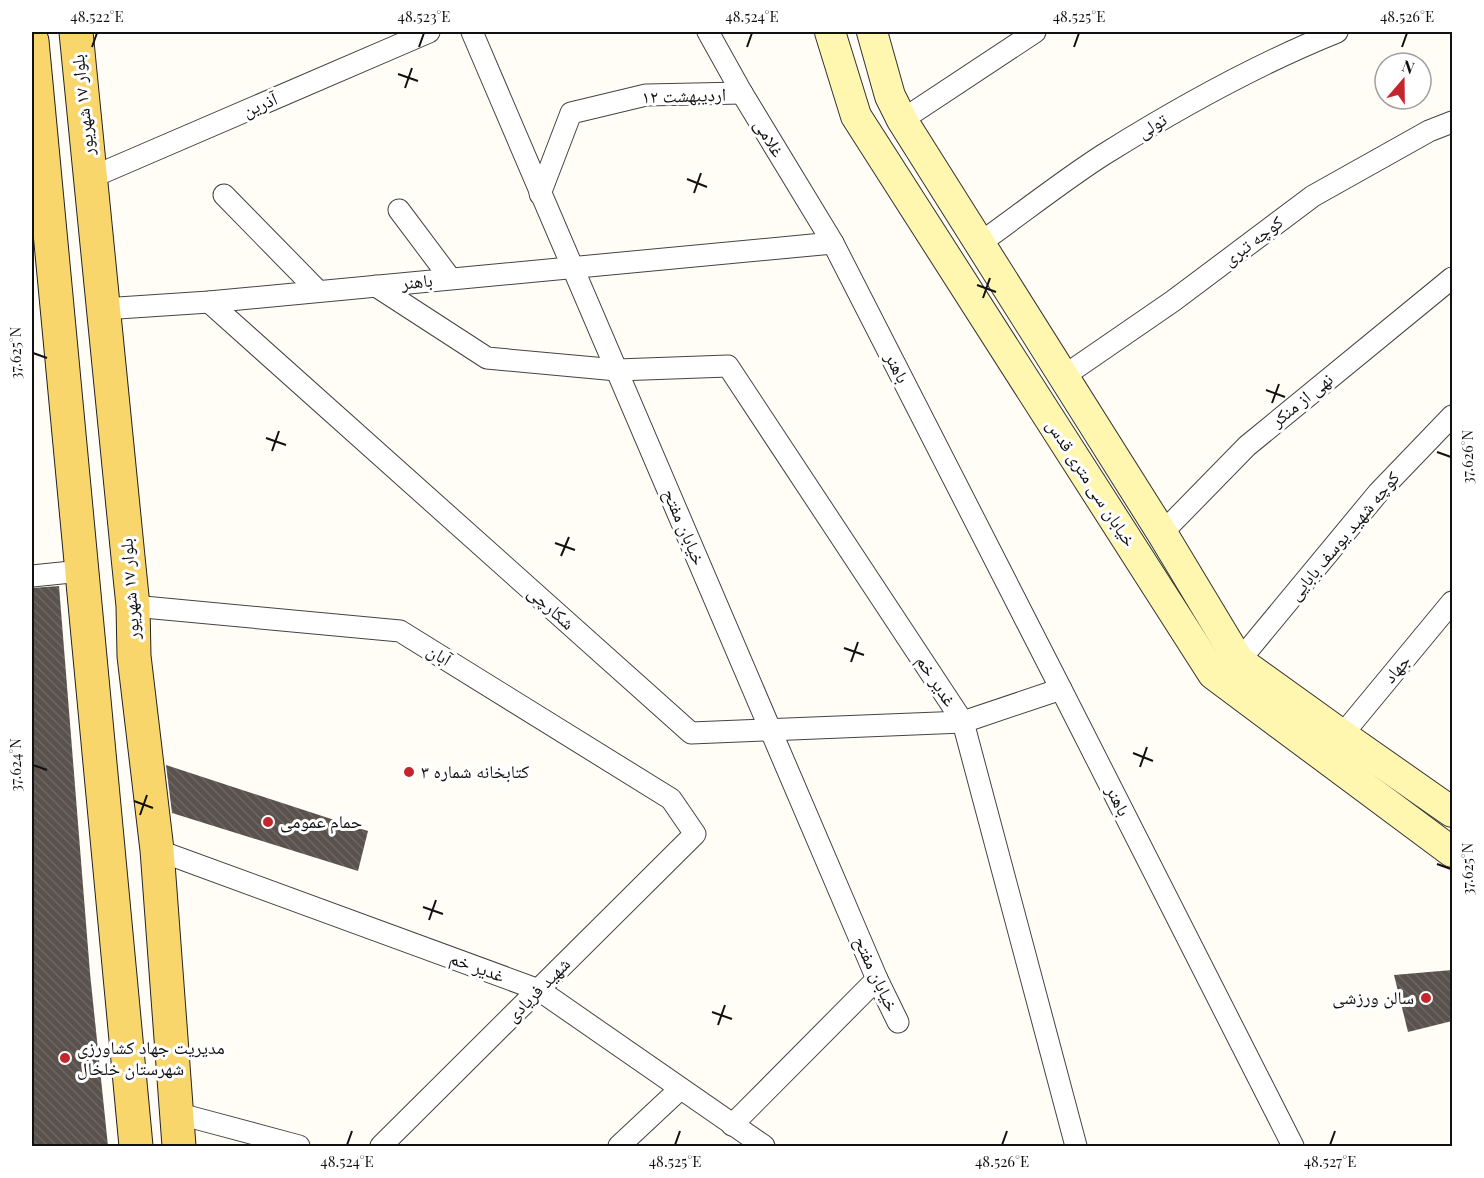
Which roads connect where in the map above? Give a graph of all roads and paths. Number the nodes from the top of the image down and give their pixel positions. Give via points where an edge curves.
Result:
1 (76, 32) edge
2 (429, 32) edge
3 (472, 32) edge
4 (708, 32) edge
5 (830, 32) edge
6 (872, 32) edge
7 (1035, 32) edge
8 (1337, 32) edge
9 (32, 41) edge
10 (742, 93) junction
11 (896, 108) junction
12 (856, 116) junction
13 (1452, 122) edge
14 (90, 178) junction
15 (540, 194) junction
16 (224, 195) dead end
17 (399, 210) dead end
18 (48, 222) junction
19 (95, 229) junction
20 (833, 243) junction
21 (980, 243) junction
22 (572, 267) junction
23 (450, 278) junction
24 (1452, 278) edge
25 (376, 286) junction
26 (318, 291) junction
27 (209, 302) junction
28 (103, 309) junction
29 (617, 370) junction
30 (1064, 376) junction
31 (1452, 416) edge
32 (1162, 533) junction
33 (128, 557) junction
34 (81, 566) junction
35 (32, 576) edge
36 (1452, 602) edge
37 (133, 606) junction
38 (1239, 661) junction
39 (1062, 688) junction
40 (963, 722) junction
41 (770, 730) junction
42 (1342, 735) junction
43 (1449, 804) edge
44 (695, 834) joint
45 (157, 850) junction
46 (1452, 852) edge
47 (877, 979) junction
48 (539, 990) junction
49 (898, 1022) dead end
50 (680, 1089) junction
51 (176, 1113) junction
52 (732, 1125) junction
53 (136, 1146) edge
54 (179, 1146) edge
55 (299, 1146) edge
56 (381, 1146) edge
57 (619, 1146) edge
58 (764, 1146) edge
59 (1076, 1146) edge
60 (1293, 1146) edge

1 - 14 main road, بلوار ١٧ شهریور
2 - 14 street, آذرین
3 - 15 street, خیابان مفتح
4 - 10 street, غلامی
5 - 12 main road, خیابان سی متری قدس
6 - 11 main road, خیابان سی متری قدس
7 - 11 street
8 - 21 street, تولی via 1288,52 1197,99 1101,156
9 - 18 main road
10 - 15 street, ۱۲ اردیبهشت via 646,95 571,113
10 - 20 street, غلامی
11 - 12 main road
11 - 21 main road, خیابان سی متری قدس
12 - 46 main road, خیابان سی متری قدس via 1213,674
13 - 30 street, کوچه تبری via 1313,196 1173,302
14 - 19 main road, بلوار ١٧ شهریور
15 - 22 street, خیابان مفتح
16 - 26 street
17 - 23 street
18 - 19 main road via 67,303 77,309 86,306 91,295
18 - 34 main road
19 - 28 main road, بلوار ١٧ شهریور
20 - 22 street, باهنر
20 - 39 street, باهنر
21 - 30 main road, خیابان سی متری قدس
22 - 23 street, باهنر
22 - 29 street, خیابان مفتح
23 - 25 street, باهنر
24 - 32 street, نهی از منکر via 1247,446
25 - 26 street, باهنر
25 - 29 street via 487,358
26 - 27 street, باهنر
27 - 28 street, باهنر
27 - 41 street, شکارچی via 691,733
28 - 33 main road, بلوار ١٧ شهریور
29 - 40 street, غدیر خم via 728,366
29 - 41 street, خیابان مفتح
30 - 32 main road, خیابان سی متری قدس
31 - 38 street, کوچه شهید یوسف بابایی via 1378,493
32 - 38 main road, خیابان سی متری قدس
33 - 34 main road via 115,537 102,532 86,543
33 - 37 main road, بلوار ١٧ شهریور
34 - 35 street
34 - 53 main road
36 - 42 street, جهاد
37 - 44 street, آبان via 400,631 670,799
37 - 45 main road, بلوار ١٧ شهریور via 134,656
38 - 42 main road, خیابان سی متری قدس
39 - 40 street, شکارچی
39 - 60 street, باهنر
40 - 41 street, شکارچی
40 - 59 street, غدیر خم
41 - 47 street, خیابان مفتح
42 - 43 main road, خیابان سی متری قدس
44 - 48 street, شهید فریادی
45 - 48 street, غدیر خم
45 - 51 main road, بلوار ١٧ شهریور
47 - 49 street, خیابان مفتح
47 - 52 street
48 - 50 street, غدیر خم
48 - 56 street, شهید فریادی
50 - 52 street, غدیر خم
50 - 57 street
51 - 54 main road, بلوار ١٧ شهریور
51 - 55 street
52 - 58 street, غدیر خم

